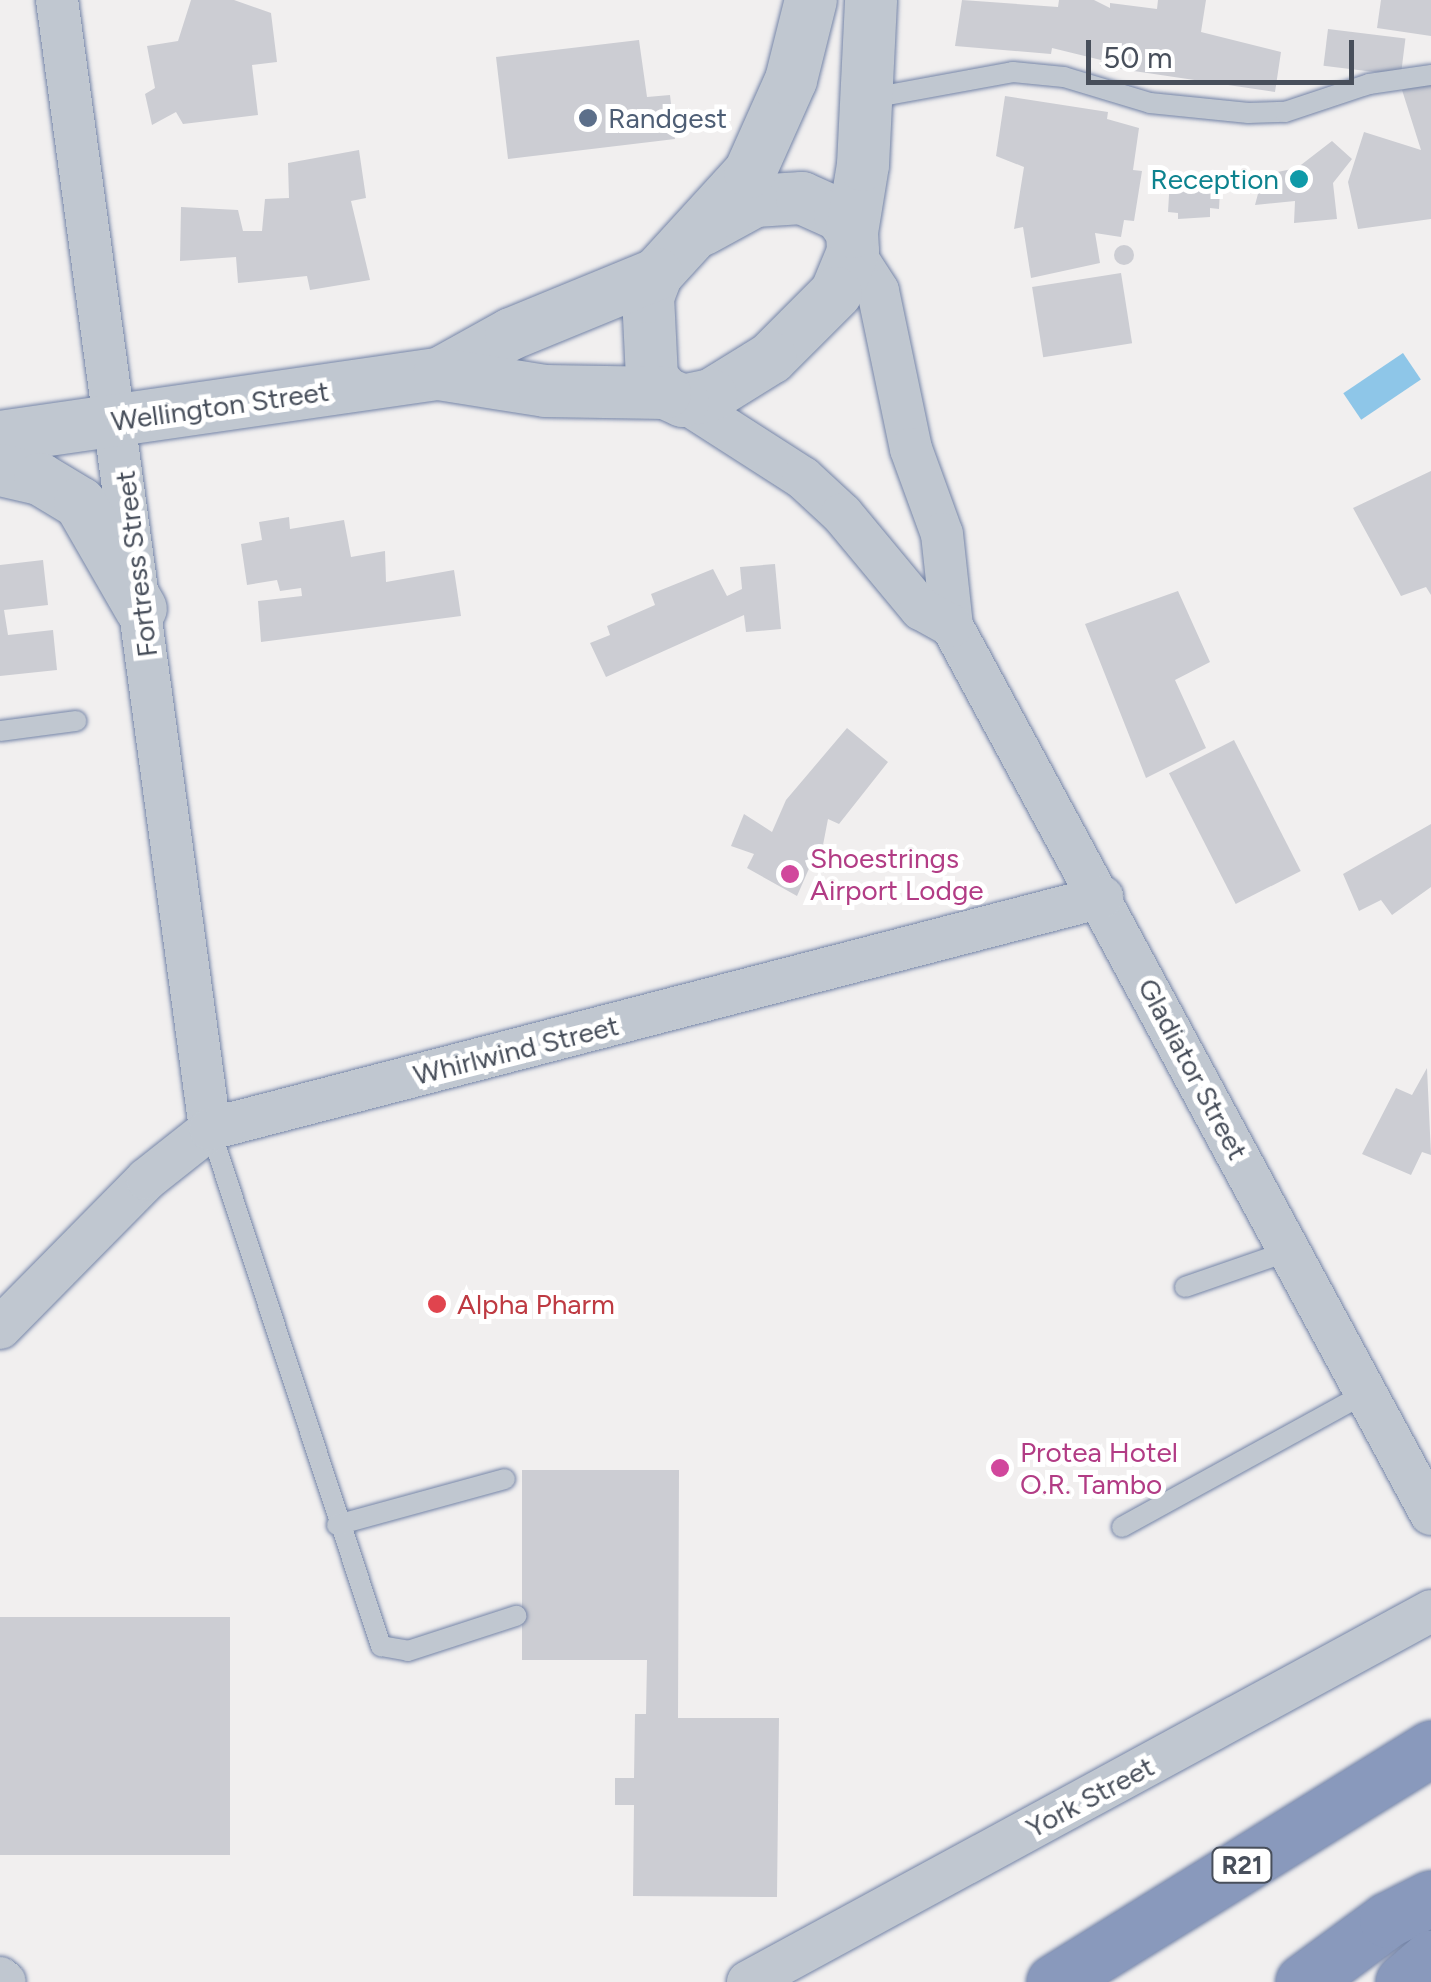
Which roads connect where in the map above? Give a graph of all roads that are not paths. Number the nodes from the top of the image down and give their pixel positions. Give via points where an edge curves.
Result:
1 (57, 0) edge
2 (811, 0) edge
3 (871, 0) edge
4 (1431, 75) edge
5 (862, 100) junction
6 (702, 230) junction
7 (853, 242) junction
8 (657, 274) junction
9 (439, 374) junction
10 (674, 397) junction
11 (119, 421) junction
12 (0, 437) edge
13 (0, 470) edge
14 (141, 609) junction
15 (952, 626) junction
16 (76, 721) dead end
17 (0, 731) edge
18 (1102, 897) junction
19 (210, 1129) junction
20 (1289, 1251) junction
21 (1185, 1286) dead end
22 (0, 1328) edge
23 (1364, 1394) junction
24 (505, 1479) dead end
25 (1431, 1514) edge
26 (337, 1525) junction
27 (1122, 1527) dead end
28 (1431, 1611) edge
29 (516, 1616) dead end
30 (1431, 1748) edge
31 (1431, 1898) edge
32 (1431, 1958) edge
33 (748, 1982) edge
34 (1054, 1982) edge
35 (1303, 1982) edge
36 (1402, 1982) edge

1 - 11 street, Fortress Street
2 - 6 street via 778,113 750,172
3 - 5 street
4 - 5 lane via 1369,84 1285,112 1248,114 1150,104 1028,72 978,75
5 - 7 street via 863,165
6 - 7 street, Wellington Street via 755,201 782,197 824,204
6 - 8 street, Wellington Street
7 - 10 street, Wellington Street via 836,292 771,358 724,388
7 - 15 street, Gladiator Street via 878,292 911,448 942,534
8 - 9 street, Wellington Street via 512,334
8 - 10 street via 645,330 652,378
9 - 10 street, Wellington Street via 545,391
9 - 11 street, Wellington Street
10 - 15 street, Gladiator Street via 803,478 921,609
11 - 12 street, Wellington Street
11 - 14 street, Fortress Street
13 - 14 street via 40,480 80,503
14 - 19 street, Fortress Street
15 - 18 street, Gladiator Street
16 - 17 lane
18 - 19 street, Whirlwind Street
18 - 20 street, Gladiator Street
19 - 22 street, Whirlwind Street via 162,1166
19 - 26 lane
20 - 21 lane
20 - 23 street, Gladiator Street
23 - 25 street, Gladiator Street
23 - 27 lane
24 - 26 lane
26 - 29 lane via 381,1646 408,1651
28 - 33 street, York Street
30 - 34 highway, R21
31 - 35 highway via 1387,1920
32 - 36 highway

